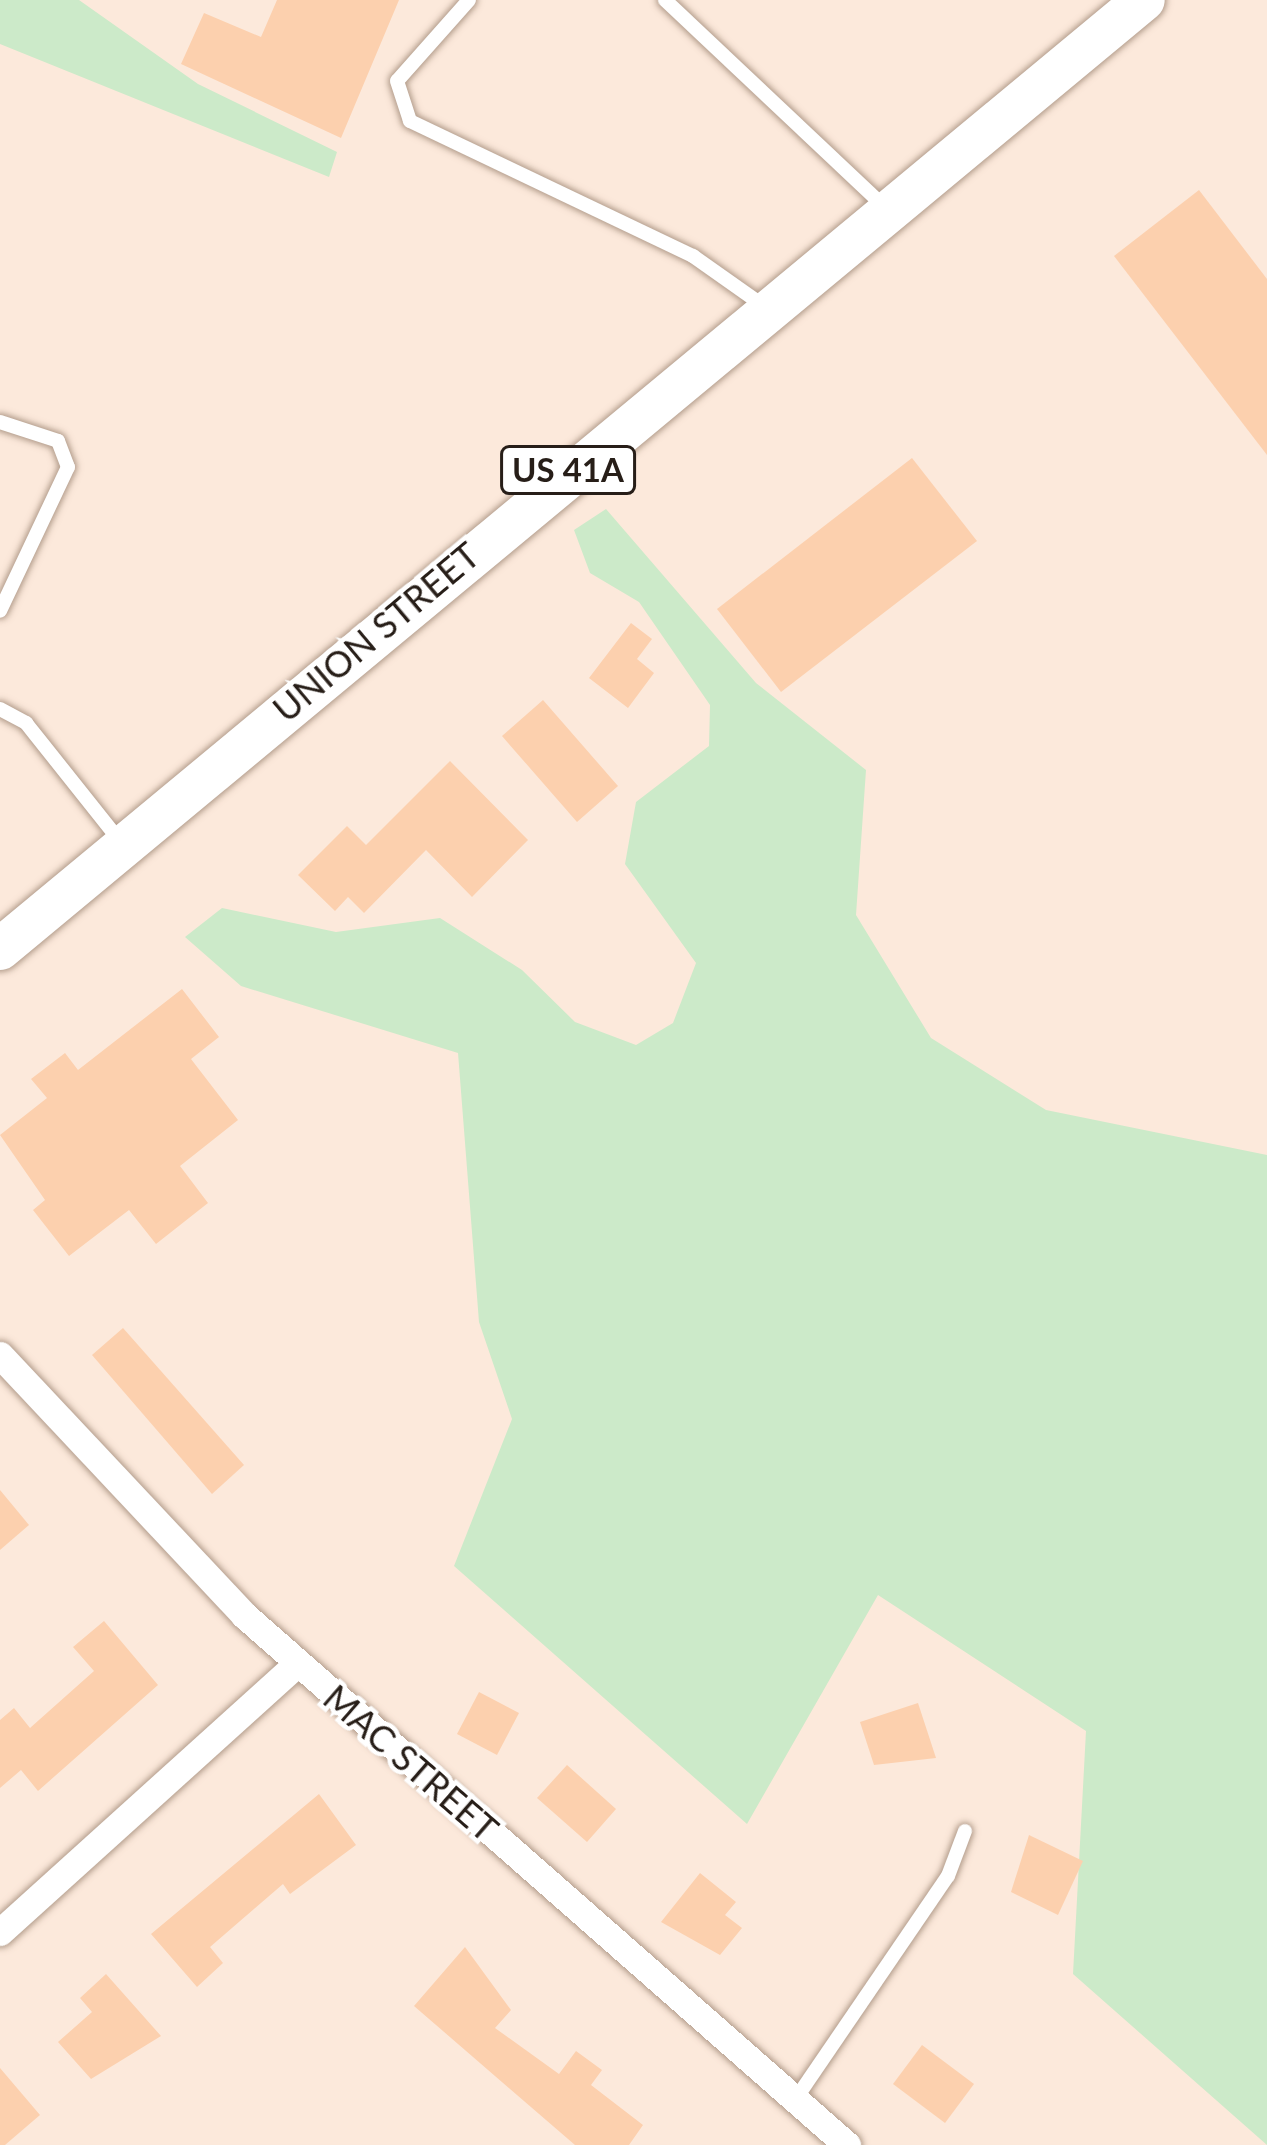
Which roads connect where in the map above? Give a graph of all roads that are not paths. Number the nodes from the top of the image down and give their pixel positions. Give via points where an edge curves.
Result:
1 (469, 0) edge
2 (665, 0) edge
3 (1144, 0) edge
4 (886, 208) junction
5 (764, 306) junction
6 (0, 422) edge
7 (0, 611) edge
8 (0, 709) edge
9 (124, 845) junction
10 (0, 949) edge
11 (0, 1355) edge
12 (297, 1664) junction
13 (965, 1831) dead end
14 (0, 1933) edge
15 (795, 2100) junction
16 (847, 2145) edge

1 - 5 lane via 398,81 410,121 693,256
2 - 4 lane
3 - 4 main road, UNION STREET / US 41A
4 - 5 main road, UNION STREET / US 41A
5 - 9 main road, UNION STREET / US 41A
6 - 7 lane via 58,441 68,467
8 - 9 lane via 26,723
9 - 10 main road, UNION STREET / US 41A
11 - 12 street, MAC STREET
12 - 14 street
12 - 15 street, MAC STREET
13 - 15 lane via 948,1876
15 - 16 street, MAC STREET

